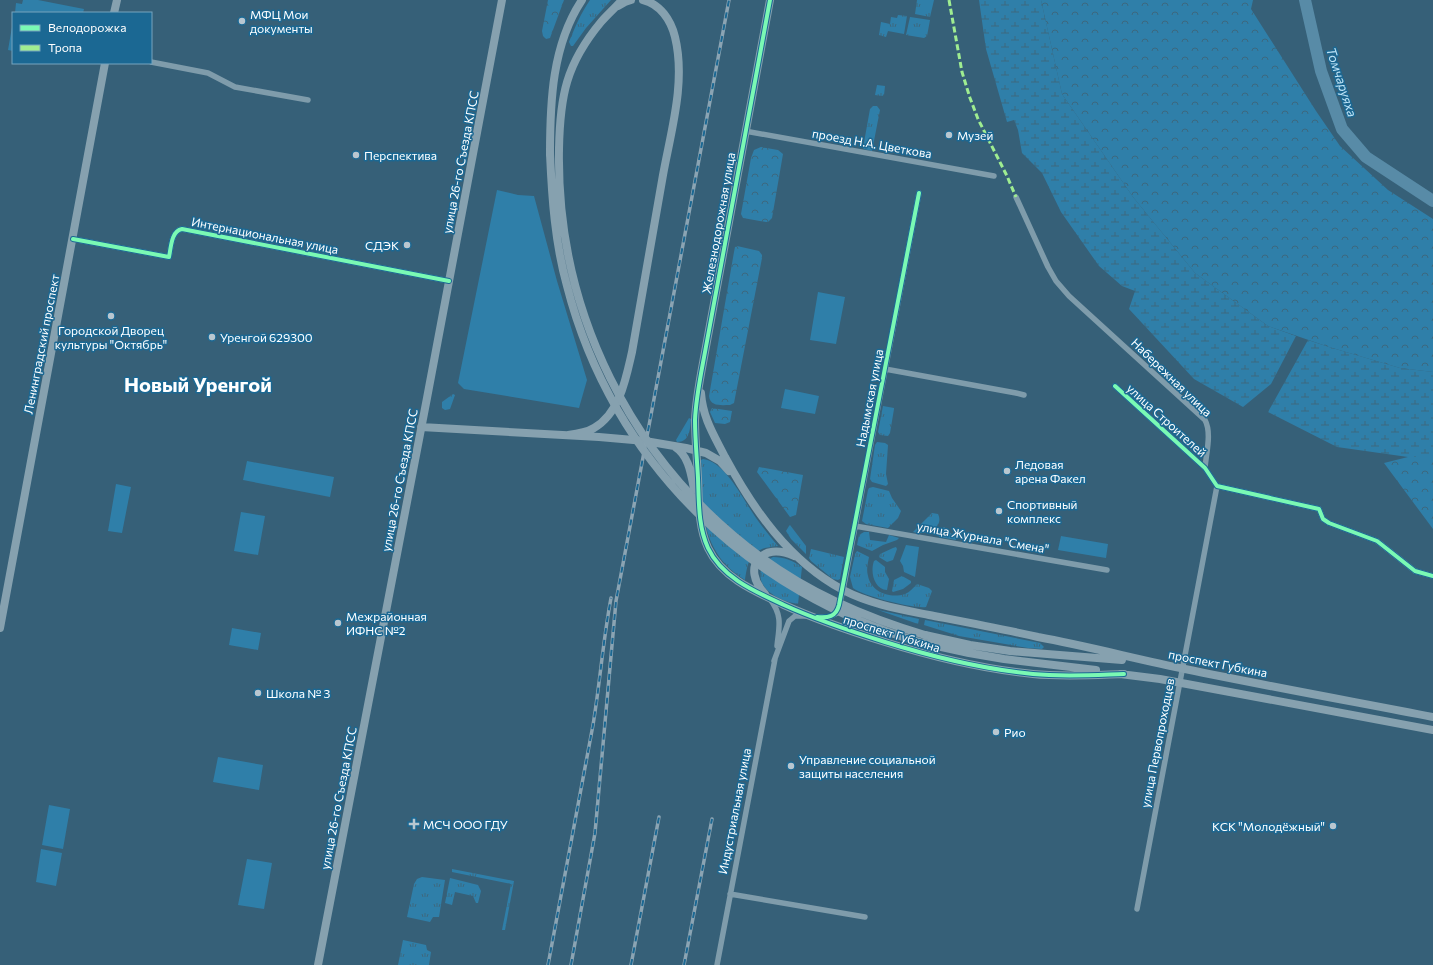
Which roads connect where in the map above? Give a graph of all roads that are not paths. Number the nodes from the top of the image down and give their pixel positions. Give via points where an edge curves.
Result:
1 (117, 0) edge
2 (502, 0) edge
3 (582, 0) edge
4 (622, 0) edge
5 (631, 0) edge
6 (643, 0) edge
7 (770, 0) edge
8 (613, 10) junction
9 (114, 12) edge
10 (152, 62) edge
11 (105, 64) edge
12 (308, 100) dead end
13 (745, 131) junction
14 (994, 176) dead end
15 (919, 193) dead end
16 (1016, 197) dead end
17 (73, 239) junction
18 (449, 281) junction
19 (885, 369) junction
20 (700, 379) junction
21 (1115, 386) dead end
22 (1024, 395) dead end
23 (421, 427) junction
24 (568, 435) junction
25 (673, 445) junction
26 (697, 450) junction
27 (1205, 468) junction
28 (739, 482) junction
29 (1217, 486) junction
30 (699, 514) junction
31 (856, 526) junction
32 (800, 559) junction
33 (1107, 570) dead end
34 (1433, 576) edge
35 (843, 590) junction
36 (769, 598) junction
37 (809, 616) junction
38 (0, 628) edge
39 (924, 639) junction
40 (774, 661) junction
41 (1156, 663) junction
42 (1183, 669) junction
43 (1124, 674) junction
44 (1180, 683) junction
45 (1433, 717) edge
46 (1433, 730) edge
47 (730, 894) junction
48 (1137, 909) dead end
49 (865, 917) dead end
50 (318, 965) edge
51 (717, 965) edge

1 - 9 main road
2 - 18 main road, улица 26-го Съезда КПСС
3 - 39 main road, bridge via 564,35 551,103 552,199 566,286 588,351 606,390 631,432 678,493 736,548 800,592 845,615 884,631
4 - 8 main road
5 - 8 main road
6 - 24 main road via 663,11 673,28 679,80 673,119 632,352 624,384 613,408 599,425 584,432
7 - 13 main road, Железнодорожная улица
8 - 39 main road, bridge via 593,32 570,69 563,93 559,149 559,183 569,263 593,343 605,370 654,449 720,524 763,558 803,584 848,608
10 - 12 street via 208,73 235,87
11 - 17 main road, Ленинградский проспект
13 - 14 street, проезд Н.А. Цветкова
13 - 20 main road, Железнодорожная улица
15 - 19 street, Надымская улица
16 - 27 street, Набережная улица via 1056,281 1069,296 1204,420 1208,431
17 - 18 street, Интернациональная улица via 169,257 175,233 182,229
17 - 38 main road, Ленинградский проспект
18 - 23 main road, улица 26-го Съезда КПСС
19 - 22 street
19 - 31 street, Надымская улица
20 - 26 main road, Железнодорожная улица via 695,419
20 - 28 main road via 705,418
21 - 27 street, улица Строителей
23 - 24 main road
23 - 50 main road, улица 26-го Съезда КПСС
24 - 25 main road
25 - 26 main road
25 - 30 main road via 687,460
26 - 28 main road via 720,461
26 - 30 main road, проспект Губкина
27 - 29 street
28 - 32 main road, проспект Губкина via 770,526
29 - 34 street via 1319,509 1323,519 1377,541 1415,571
29 - 42 street, улица Первопроходцев
30 - 36 main road, проспект Губкина via 702,532 714,558 734,577
31 - 33 street, улица Журнала "Смена"
31 - 35 street, Надымская улица
32 - 35 main road, проспект Губкина
32 - 36 main road via 779,551 771,551 759,559 754,570 755,581
35 - 37 street, Надымская улица via 838,610 834,615
35 - 41 main road, проспект Губкина via 887,607
36 - 37 main road, проспект Губкина
36 - 40 street, Индустриальная улица via 780,622
37 - 40 street, Индустриальная улица via 795,616 789,621
37 - 43 main road, проспект Губкина via 912,650 979,666 1046,675
39 - 41 main road via 1010,651
39 - 43 main road, проспект Губкина via 969,653
40 - 47 street, Индустриальная улица
41 - 42 main road, проспект Губкина
42 - 44 street, улица Первопроходцев
42 - 45 main road, проспект Губкина
43 - 44 main road, проспект Губкина
44 - 46 main road, проспект Губкина
44 - 48 street, улица Первопроходцев
47 - 49 street
47 - 51 street, Индустриальная улица

